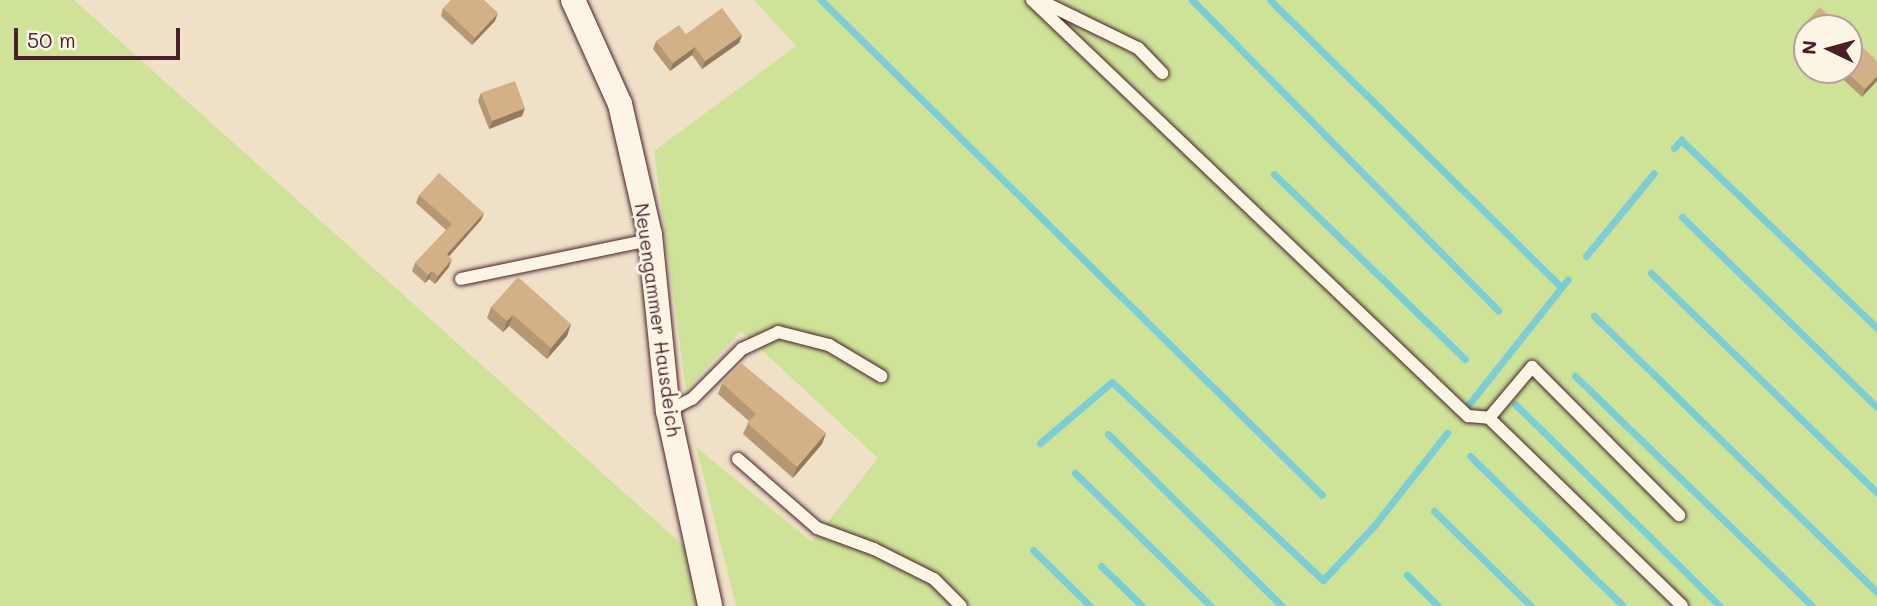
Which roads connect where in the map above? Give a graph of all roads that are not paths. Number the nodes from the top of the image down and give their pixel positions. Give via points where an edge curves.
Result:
1 (573, 0) edge
2 (1032, 0) edge
3 (1039, 0) edge
4 (1162, 74) dead end
5 (650, 240) junction
6 (461, 279) dead end
7 (881, 376) dead end
8 (668, 411) junction
9 (1489, 418) junction
10 (738, 459) dead end
11 (1679, 515) dead end
12 (710, 606) edge
13 (961, 606) edge
14 (1682, 606) edge

1 - 5 street, Neuengammer Hausdeich via 620,104
2 - 9 lane via 1468,416
3 - 4 lane via 1138,48
5 - 6 lane
5 - 8 street, Neuengammer Hausdeich
7 - 8 lane via 829,345 778,331 742,349 692,399
8 - 12 street, Neuengammer Hausdeich
9 - 11 lane via 1532,367
9 - 14 lane
10 - 13 lane via 817,528 874,549 934,579

